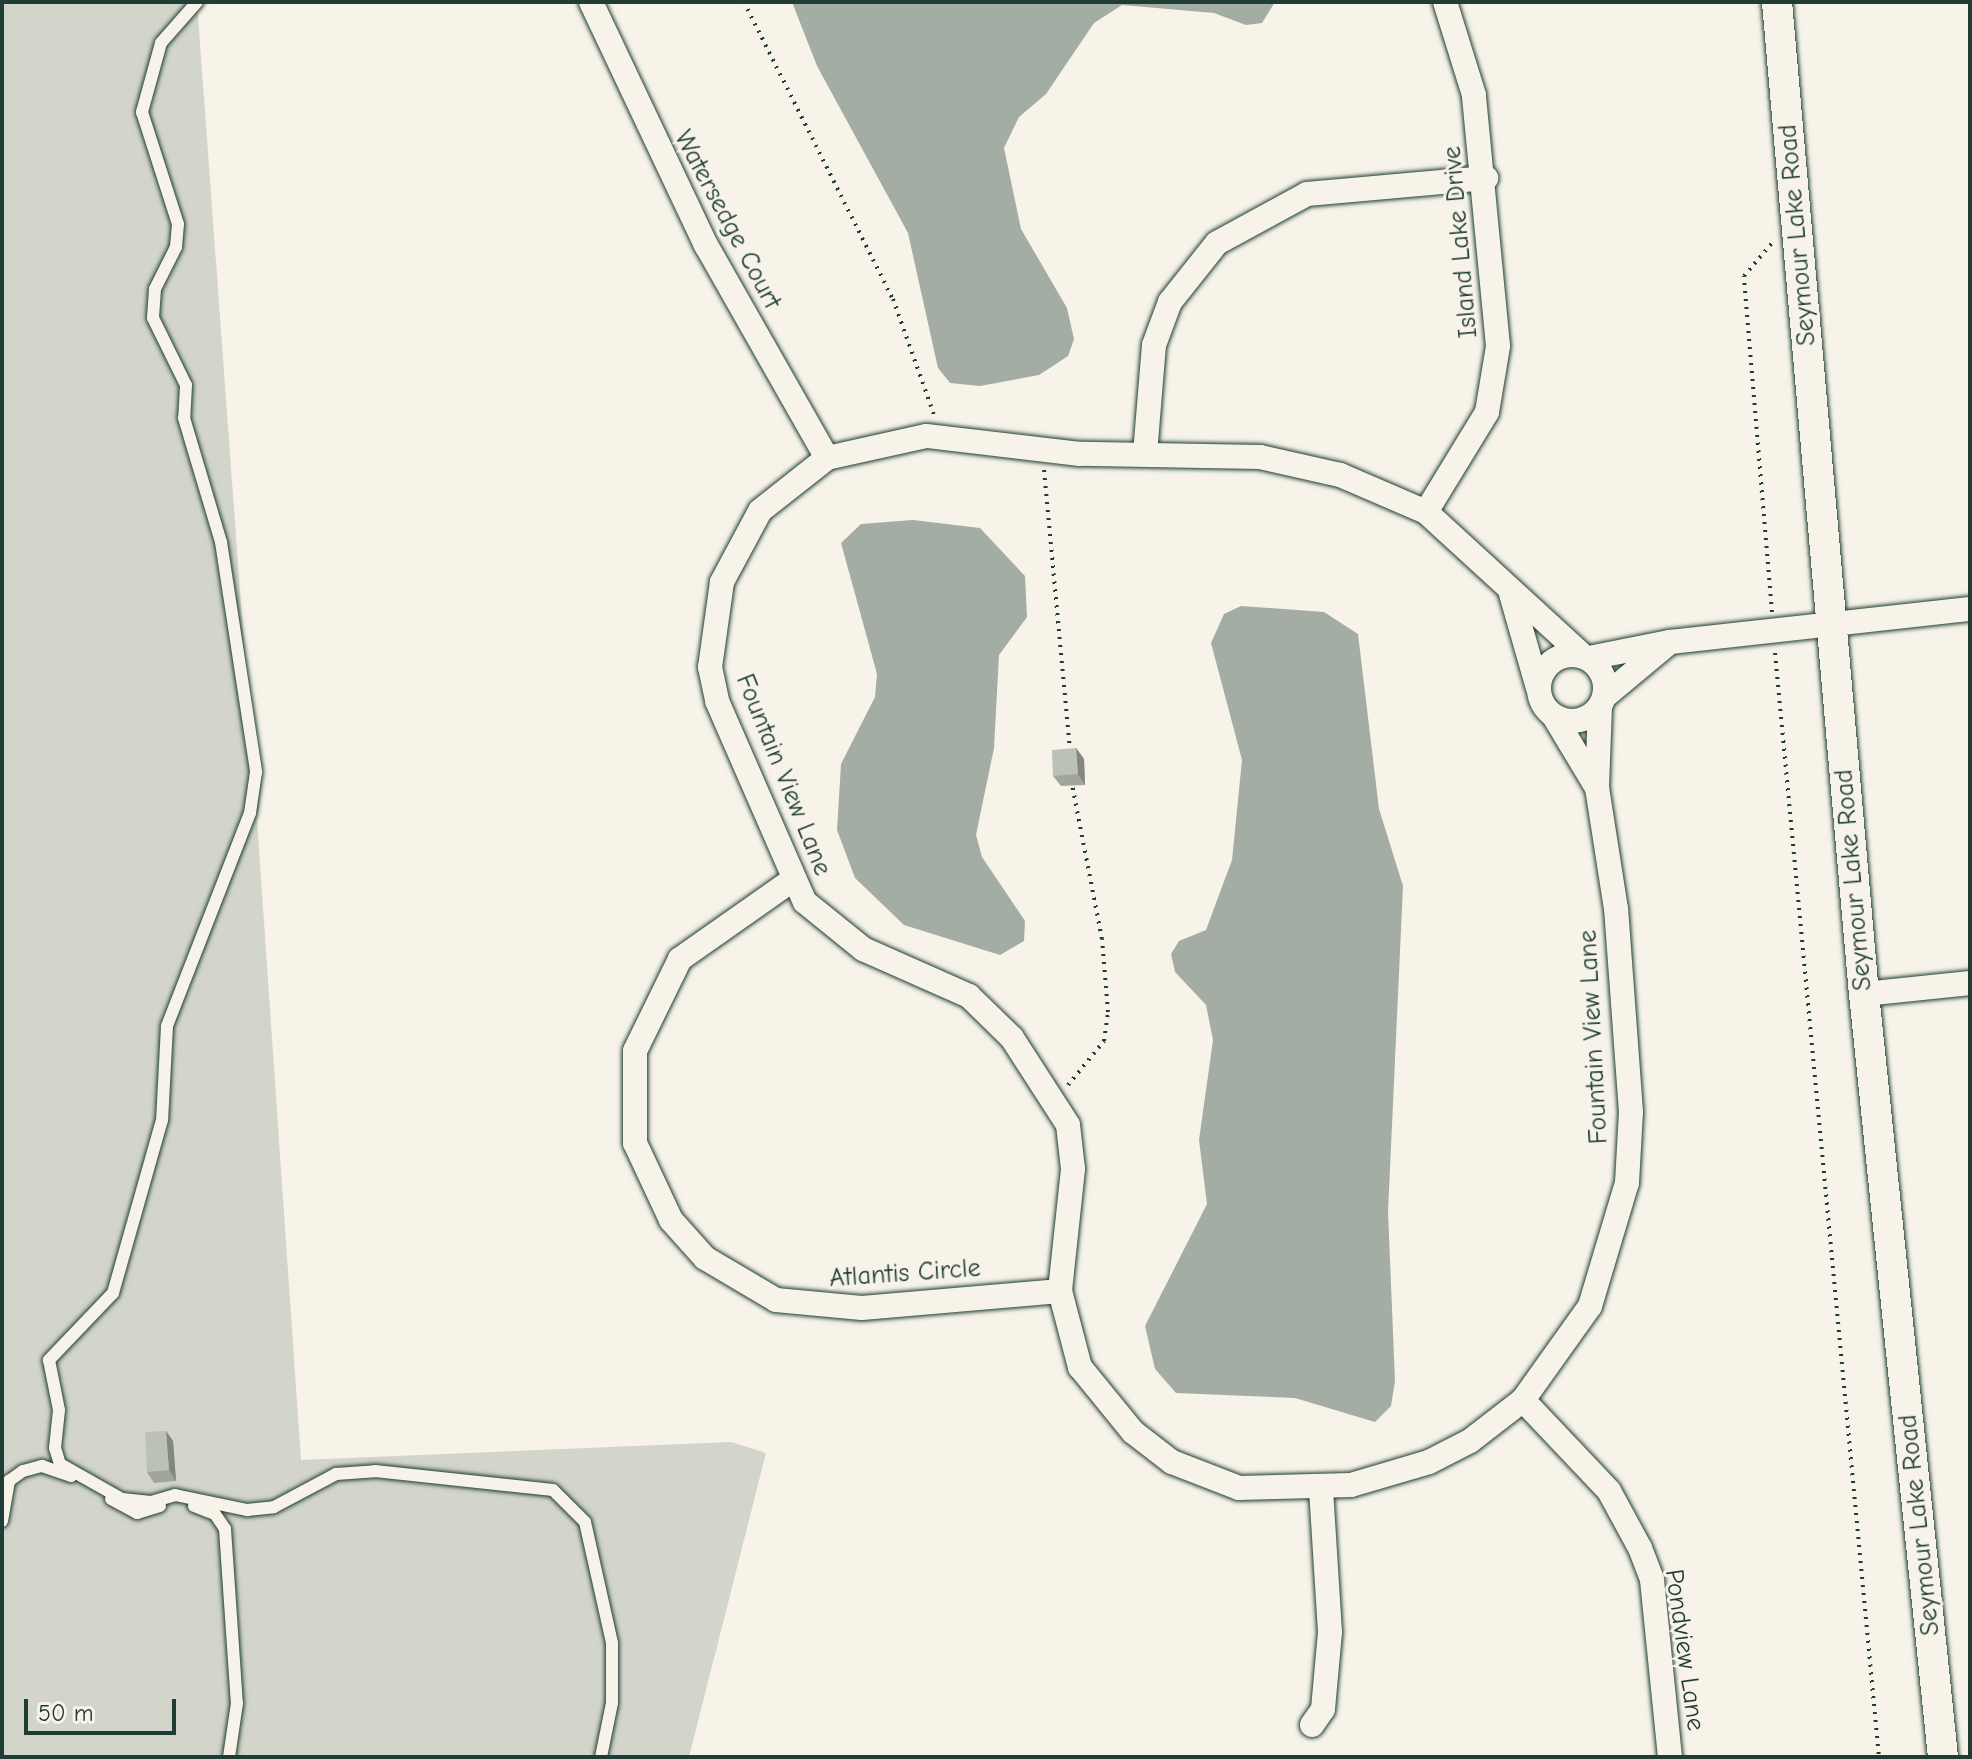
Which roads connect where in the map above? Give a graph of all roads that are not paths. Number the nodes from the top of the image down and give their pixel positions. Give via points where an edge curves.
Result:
1 (197, 2) edge
2 (591, 2) edge
3 (1445, 2) edge
4 (1777, 2) edge
5 (1486, 178) junction
6 (1145, 454) junction
7 (827, 458) junction
8 (1426, 512) junction
9 (1511, 594) junction
10 (1970, 609) edge
11 (1831, 623) junction
12 (1670, 642) junction
13 (1584, 655) junction
14 (1538, 688) junction
15 (1602, 702) junction
16 (1555, 718) junction
17 (1597, 788) junction
18 (791, 881) junction
19 (1970, 983) edge
20 (1864, 994) junction
21 (1060, 1291) junction
22 (1523, 1400) junction
23 (1321, 1488) junction
24 (2, 1521) edge
25 (1312, 1725) dead end
26 (229, 1757) edge
27 (601, 1757) edge
28 (1670, 1757) edge
29 (1943, 1757) edge

1 - 27 lane via 161,43 142,112 178,224 176,247 155,289 153,318 186,385 184,418 221,542 256,772 250,813 167,1026 162,1120 113,1293 49,1360 59,1410 55,1448 60,1464 122,1499 151,1502 175,1495 247,1510 274,1507 336,1474 375,1471 553,1490 585,1522 612,1643 612,1703
2 - 7 street, Watersedge Court via 706,245
3 - 5 street, Island Lake Drive via 1470,80
4 - 11 street, Seymour Lake Road
5 - 6 street via 1307,194 1217,243 1170,302 1154,345
5 - 8 street, Island Lake Drive via 1495,375 1466,455
6 - 7 street, Fountain View Lane via 1040,451 934,437 875,442
6 - 8 street, Fountain View Lane via 1276,460 1340,475
7 - 18 street, Fountain View Lane via 760,511 739,542 711,622 717,701
8 - 9 street, Fountain View Lane via 1486,562
9 - 13 street, Fountain View Lane
9 - 14 street, Fountain View Lane
10 - 11 street
11 - 12 street
11 - 20 street, Seymour Lake Road
12 - 13 street
12 - 15 street
13 - 14 street via 1547,665
13 - 15 street via 1600,671
14 - 16 street
15 - 16 street via 1574,722
15 - 17 street, Fountain View Lane
16 - 17 street, Fountain View Lane
17 - 22 street, Fountain View Lane via 1616,909 1631,1112 1627,1183 1590,1306
18 - 21 street, Fountain View Lane via 828,926 863,949 969,996 1012,1038 1053,1096 1068,1125 1073,1169
18 - 21 street, Atlantis Circle via 680,959 635,1051 635,1143 671,1220 705,1258 776,1300 862,1308
19 - 20 street
20 - 29 street, Seymour Lake Road
21 - 23 street, Fountain View Lane via 1080,1367 1133,1432 1172,1462 1239,1488
22 - 23 street, Fountain View Lane via 1429,1462
22 - 28 street, Pondview Lane via 1609,1491 1640,1548 1652,1580
23 - 25 street via 1330,1632 1323,1709
24 - 26 lane via 9,1481 42,1466 125,1509 174,1503 215,1514 225,1529 237,1703

